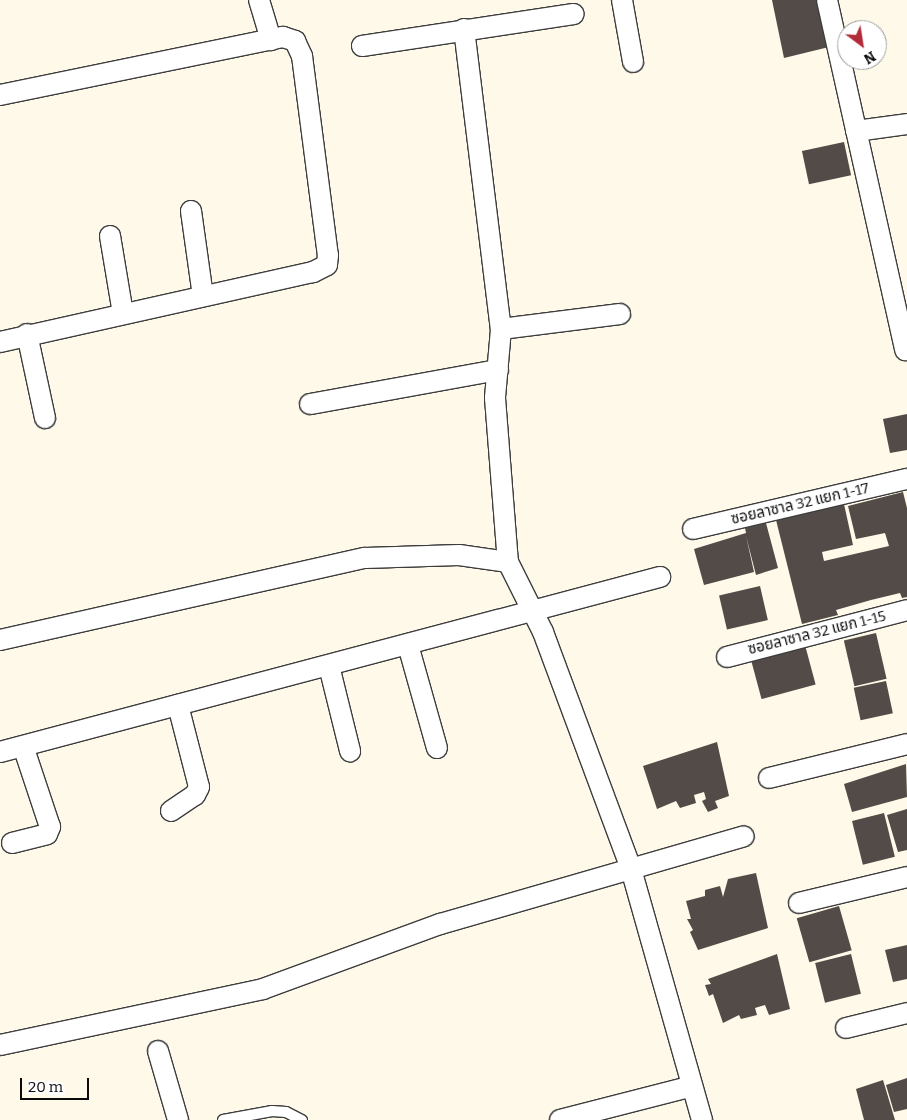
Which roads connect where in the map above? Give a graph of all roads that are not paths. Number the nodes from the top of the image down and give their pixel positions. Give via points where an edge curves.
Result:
1 (259, 0) edge
2 (622, 0) edge
3 (827, 0) edge
4 (574, 14) dead end
5 (464, 29) junction
6 (271, 40) junction
7 (362, 46) dead end
8 (633, 62) dead end
9 (0, 95) edge
10 (907, 124) edge
11 (856, 130) junction
12 (191, 211) dead end
13 (110, 236) dead end
14 (899, 290) edge
15 (204, 296) junction
16 (123, 314) junction
17 (620, 314) dead end
18 (502, 329) junction
19 (27, 334) junction
20 (0, 342) edge
21 (904, 350) dead end
22 (498, 370) junction
23 (310, 404) dead end
24 (45, 418) dead end
25 (907, 479) edge
26 (693, 529) dead end
27 (508, 562) junction
28 (660, 577) dead end
29 (907, 610) edge
30 (532, 612) junction
31 (0, 640) edge
32 (408, 645) junction
33 (726, 657) dead end
34 (329, 666) junction
35 (178, 706) junction
36 (907, 744) edge
37 (23, 746) junction
38 (437, 748) dead end
39 (350, 751) dead end
40 (0, 752) edge
41 (769, 778) dead end
42 (172, 811) dead end
43 (744, 836) dead end
44 (12, 843) dead end
45 (631, 869) junction
46 (907, 877) edge
47 (799, 903) dead end
48 (907, 1012) edge
49 (846, 1028) dead end
50 (0, 1045) edge
51 (158, 1051) dead end
52 (692, 1086) junction
53 (178, 1120) edge
54 (223, 1120) edge
55 (302, 1120) edge
56 (560, 1120) edge
57 (702, 1120) edge

1 - 6 street
2 - 8 street
3 - 11 street
4 - 5 street
5 - 7 street
5 - 18 street
6 - 9 street
6 - 15 street via 283,37 295,41 302,56 327,265 313,272
10 - 11 street
11 - 14 street
12 - 15 street
13 - 16 street
14 - 21 street
15 - 16 street
16 - 19 street
17 - 18 street
18 - 22 street
19 - 20 street
19 - 24 street
22 - 23 street
22 - 27 street via 495,398
25 - 26 street, ซอยลาซาล 32 แยก 1-17
27 - 30 street
27 - 31 street via 450,555 365,558
28 - 30 street
29 - 33 street, ซอยลาซาล 32 แยก 1-15
30 - 32 street
30 - 45 street via 543,632
32 - 34 street
32 - 38 street
34 - 35 street
34 - 39 street
35 - 37 street
35 - 42 street via 199,787 195,795
36 - 41 street
37 - 40 street
37 - 44 street via 50,827 47,834
43 - 45 street
45 - 50 street via 440,924 262,989
45 - 52 street
46 - 47 street
48 - 49 street
51 - 53 street
52 - 56 street
52 - 57 street
54 - 55 lane via 272,1111 286,1112

